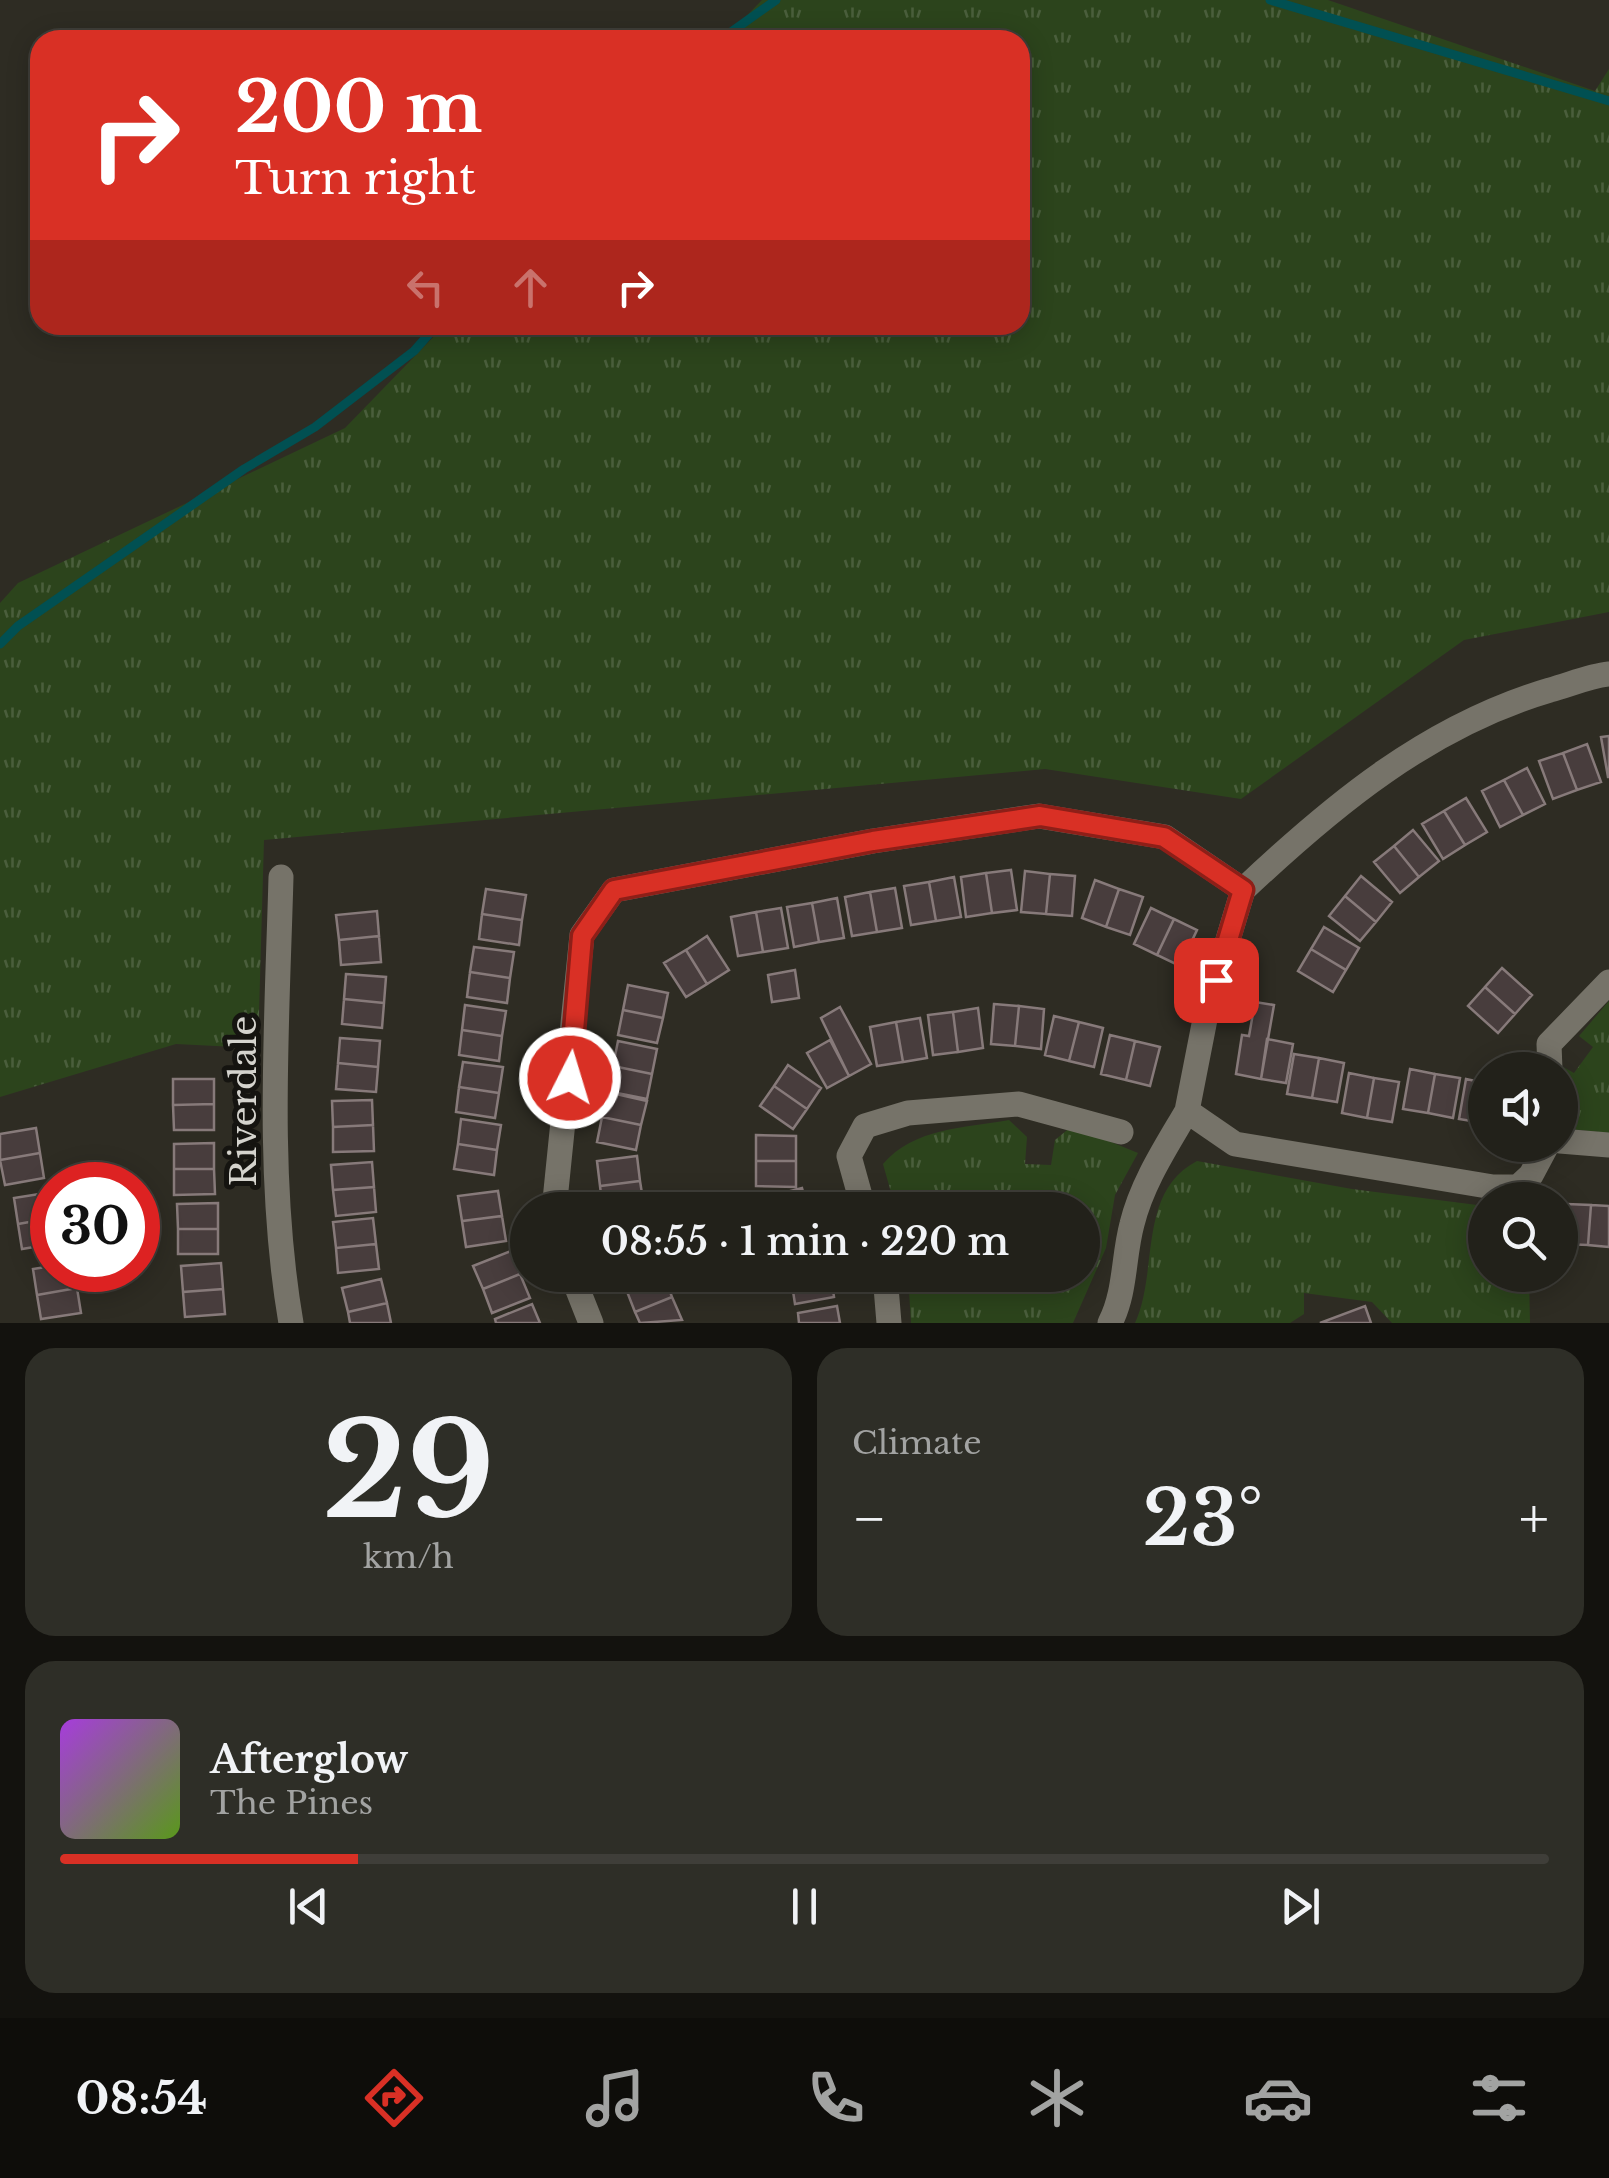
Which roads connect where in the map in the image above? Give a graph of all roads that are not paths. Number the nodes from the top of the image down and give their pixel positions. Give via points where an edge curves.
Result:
1 (1609, 674) edge
2 (280, 877) dead end
3 (1243, 890) junction
4 (1609, 982) edge
5 (1549, 1052) edge
6 (1187, 1111) junction
7 (1120, 1132) dead end
8 (1578, 1142) edge
9 (1609, 1145) edge
10 (1538, 1162) edge
11 (556, 1192) edge
12 (859, 1192) edge
13 (579, 1292) edge
14 (886, 1292) edge
15 (290, 1323) edge
16 (591, 1323) edge
17 (889, 1323) edge
18 (1110, 1323) edge

1 - 3 street via 1516,700 1410,752 1318,820
2 - 15 street, Riverdale via 275,1121
3 - 6 street via 1207,1009
3 - 11 street via 1164,837 1040,816 614,890 582,936
4 - 5 street via 1549,1044
6 - 10 street via 1235,1144 1493,1187 1518,1187
6 - 18 street via 1147,1179
7 - 12 street via 1019,1104 908,1113 866,1126 849,1156
8 - 9 street
13 - 16 street
14 - 17 street

